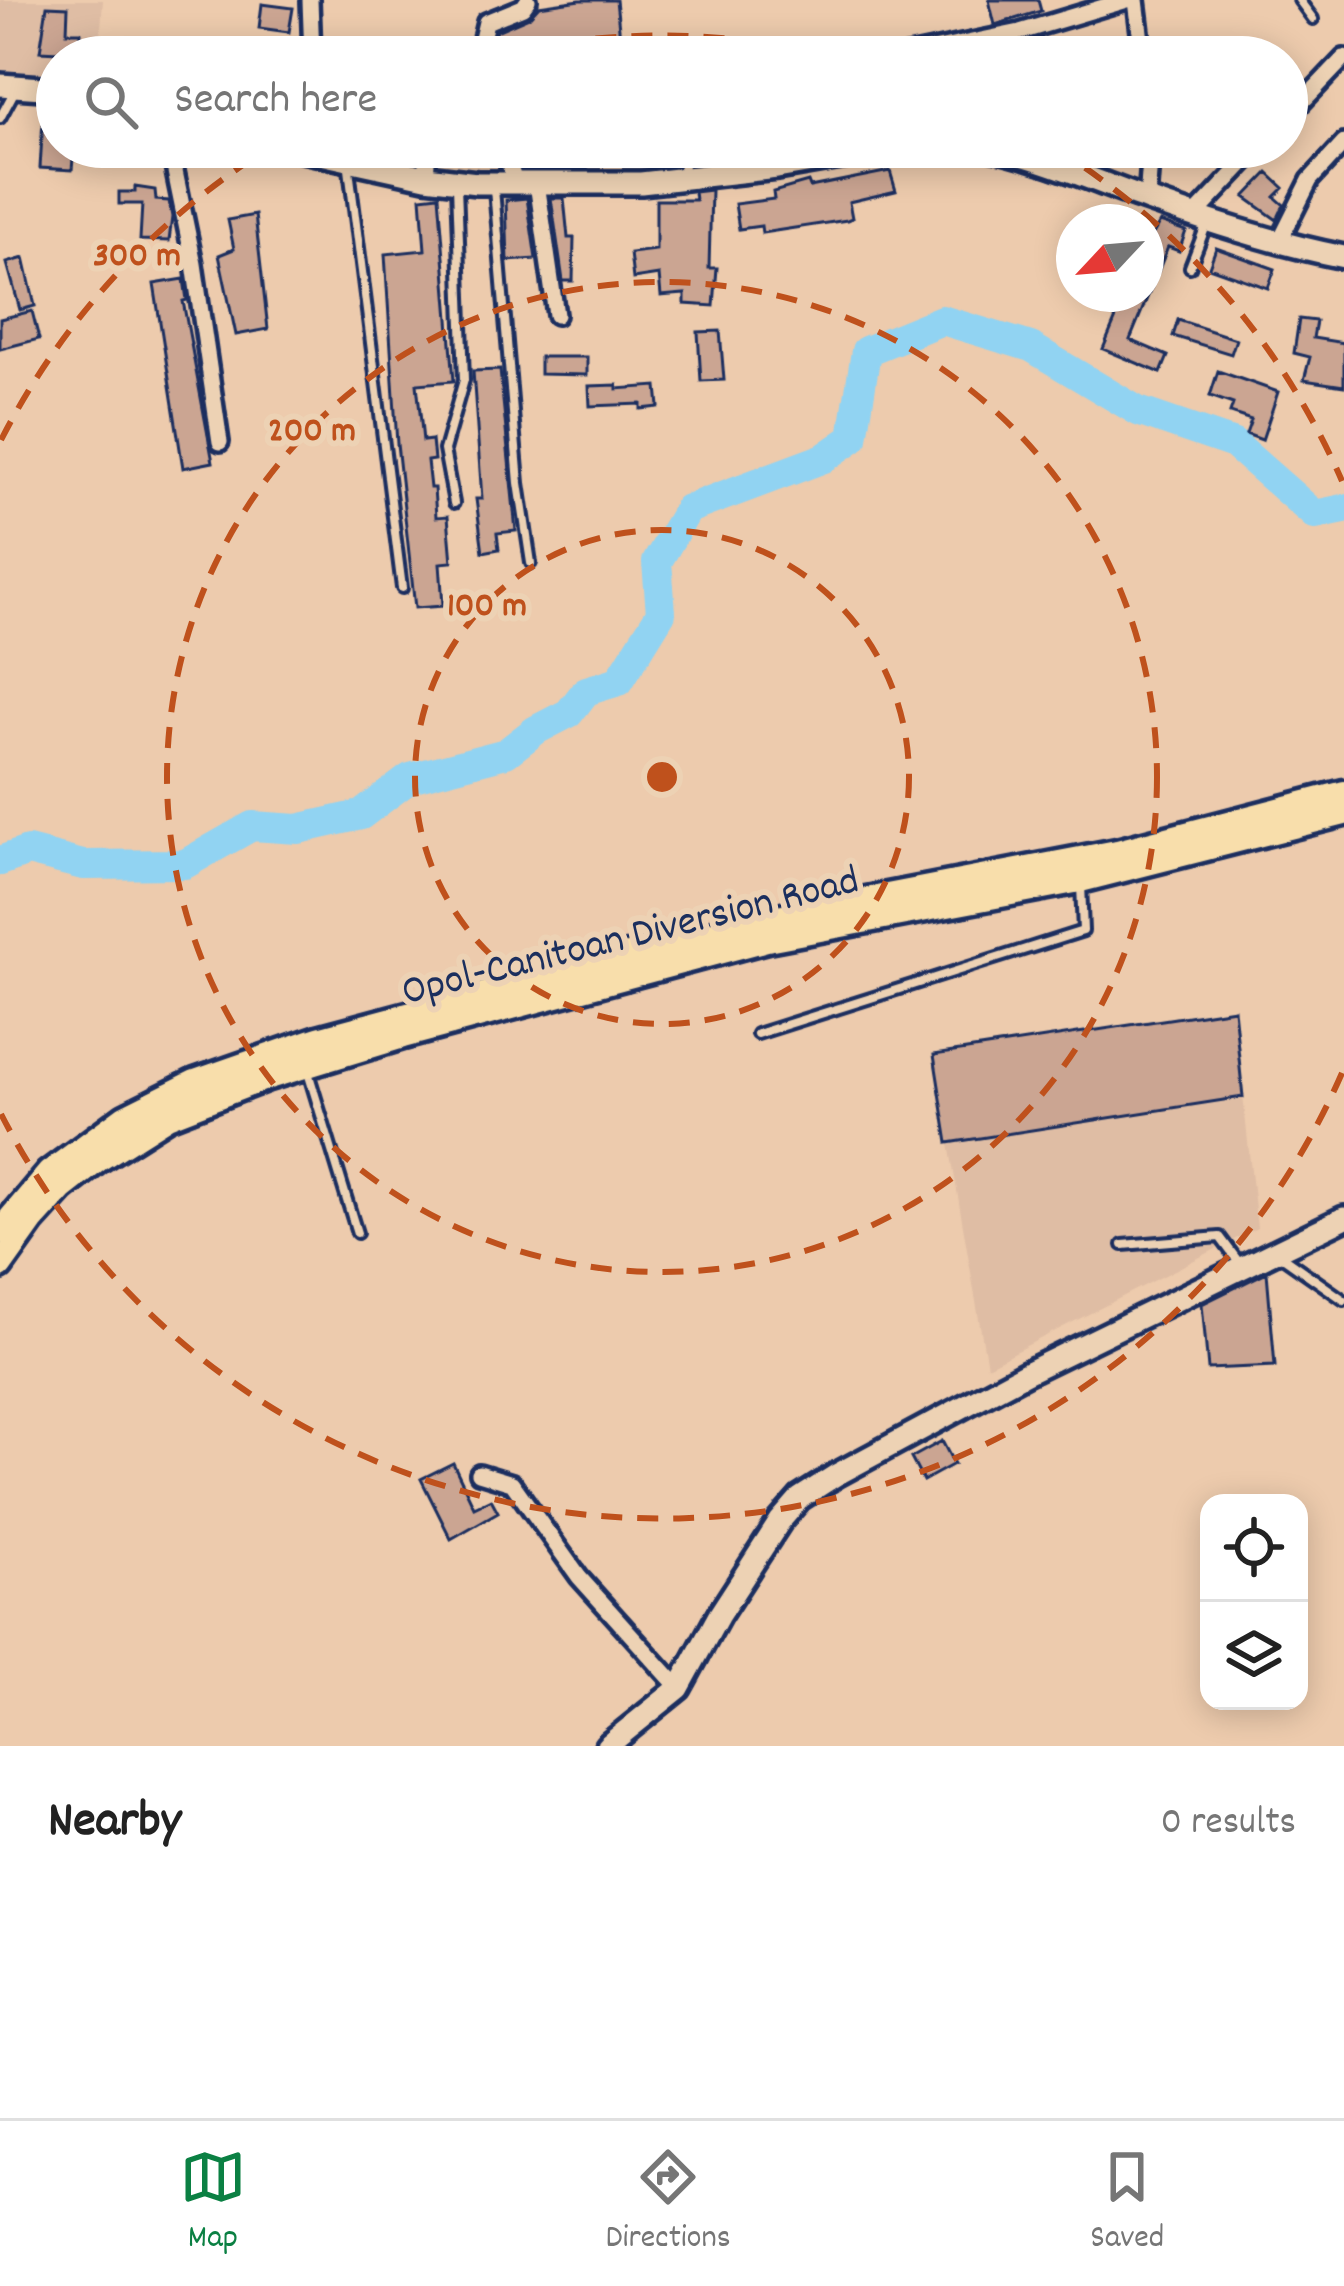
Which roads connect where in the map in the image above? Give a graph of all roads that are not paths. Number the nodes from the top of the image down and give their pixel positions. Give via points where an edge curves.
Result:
1 (310, 0) edge
2 (528, 0) edge
3 (1131, 0) edge
4 (1299, 0) edge
5 (1313, 20) dead end
6 (311, 36) edge
7 (483, 36) edge
8 (996, 36) edge
9 (1139, 36) edge
10 (1344, 58) edge
11 (9, 85) edge
12 (1308, 96) edge
13 (0, 118) edge
14 (1344, 143) edge
15 (174, 168) edge
16 (349, 168) edge
17 (387, 168) edge
18 (427, 168) edge
19 (511, 168) edge
20 (684, 168) edge
21 (758, 168) edge
22 (1065, 168) edge
23 (1149, 168) edge
24 (1242, 168) edge
25 (426, 177) junction
26 (683, 179) junction
27 (457, 182) junction
28 (516, 183) junction
29 (1147, 200) junction
30 (1202, 217) junction
31 (1279, 242) junction
32 (1344, 257) edge
33 (1190, 267) dead end
34 (556, 315) dead end
35 (220, 442) dead end
36 (454, 503) dead end
37 (531, 563) dead end
38 (402, 588) dead end
39 (1344, 793) edge
40 (1344, 813) edge
41 (1080, 880) junction
42 (757, 1034) dead end
43 (306, 1064) junction
44 (1344, 1218) edge
45 (0, 1231) edge
46 (357, 1233) dead end
47 (1123, 1245) dead end
48 (1275, 1250) junction
49 (1241, 1265) junction
50 (0, 1266) edge
51 (1344, 1300) edge
52 (479, 1473) dead end
53 (679, 1688) junction
54 (608, 1746) edge

1 - 6 street
2 - 7 street via 486,22
3 - 8 street
3 - 9 street
4 - 5 lane
10 - 12 street
11 - 13 lane
14 - 31 street via 1310,180
15 - 35 street
16 - 38 lane
17 - 25 street
18 - 25 street
19 - 28 street
20 - 26 lane
21 - 26 street
22 - 29 street
23 - 29 street
24 - 30 street
25 - 27 street
26 - 28 street
27 - 28 street
27 - 36 lane via 464,380 444,450
28 - 34 street
28 - 37 lane via 519,483
29 - 30 street
30 - 31 street
30 - 33 lane
31 - 32 street
39 - 45 main road, Opol-Canitoan Diversion Road via 1117,852 762,920 318,1040 195,1082 124,1117 49,1173
40 - 41 main road, Opol-Canitoan Diversion Road
41 - 42 lane via 1083,931
41 - 43 main road, Opol-Canitoan Diversion Road via 767,939
43 - 46 lane
43 - 50 main road, Opol-Canitoan Diversion Road via 135,1134 62,1188
44 - 48 street
47 - 49 lane via 1220,1237
48 - 49 street
48 - 51 lane
49 - 53 street via 800,1498
52 - 53 street via 512,1483 579,1577
53 - 54 street

